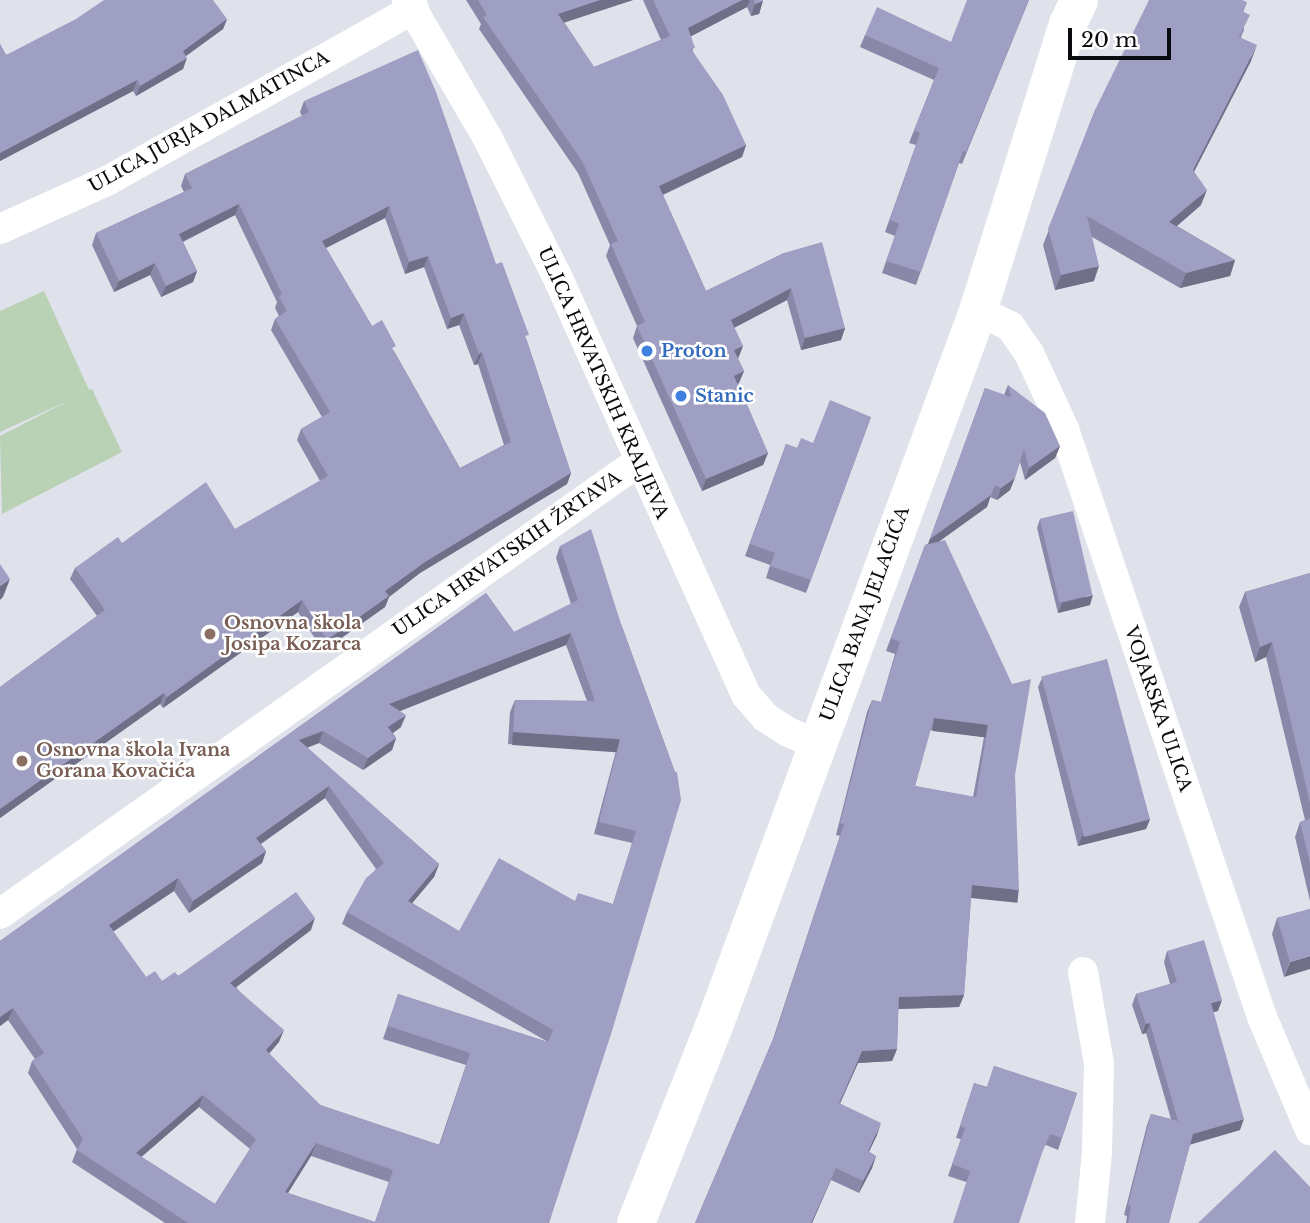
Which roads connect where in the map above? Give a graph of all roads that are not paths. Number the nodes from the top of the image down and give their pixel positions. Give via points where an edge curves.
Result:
1 (1079, 0) edge
2 (410, 5) edge
3 (0, 229) edge
4 (978, 311) junction
5 (638, 462) junction
6 (816, 744) junction
7 (0, 914) edge
8 (1083, 972) dead end
9 (1310, 1130) edge
10 (636, 1223) edge
11 (1090, 1223) edge

1 - 4 main road, ULICA BANA JELAČIĆA
2 - 3 street, ULICA JURJA DALMATINCA via 107,181
2 - 5 street, ULICA HRVATSKIH KRALJEVA via 487,138 549,262
4 - 6 main road, ULICA BANA JELAČIĆA
4 - 9 street, VOJARSKA ULICA via 1010,326 1029,353 1064,429 1262,1017
5 - 6 street, ULICA HRVATSKIH KRALJEVA via 746,695 765,717
5 - 7 street, ULICA HRVATSKIH ŽRTAVA
6 - 10 main road, ULICA BANA JELAČIĆA via 713,1029
8 - 11 street via 1099,1063

